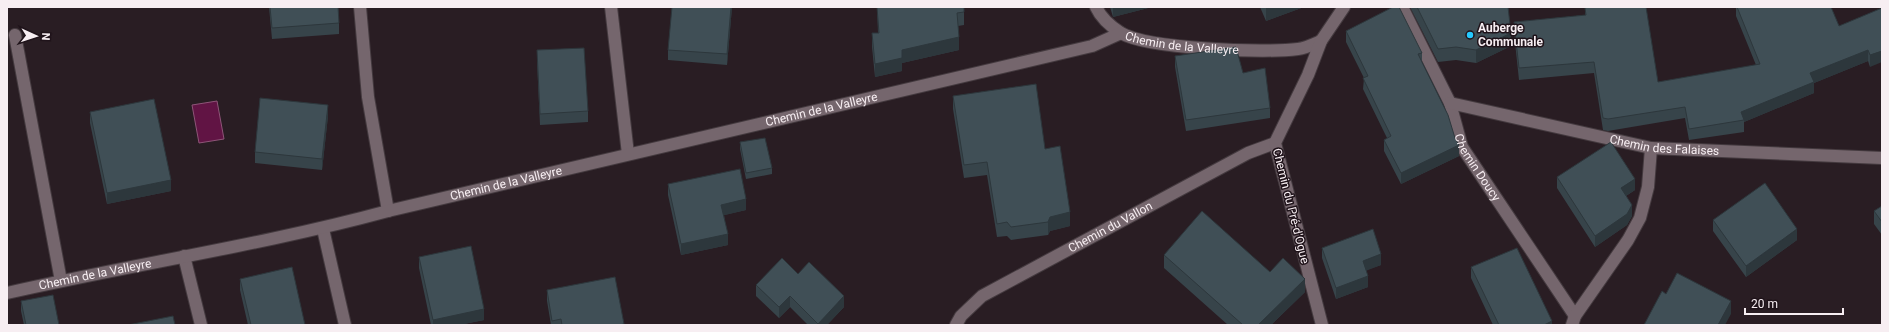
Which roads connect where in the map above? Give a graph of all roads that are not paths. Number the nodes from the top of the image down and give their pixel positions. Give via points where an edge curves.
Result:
1 (360, 7) edge
2 (610, 7) edge
3 (1096, 7) edge
4 (1344, 7) edge
5 (1402, 7) edge
6 (1121, 33) junction
7 (14, 35) dead end
8 (1321, 41) junction
9 (1450, 103) junction
10 (1275, 143) junction
11 (1651, 148) junction
12 (628, 154) junction
13 (1882, 158) edge
14 (388, 211) junction
15 (323, 229) junction
16 (184, 256) junction
17 (61, 280) junction
18 (7, 293) edge
19 (1573, 320) edge
20 (201, 325) edge
21 (345, 325) edge
22 (956, 325) edge
23 (1322, 325) edge

1 - 14 street via 368,97
2 - 12 street
3 - 6 street via 1101,17
4 - 8 street, Chemin du Pré-d'Ogue
5 - 9 street, Chemin Doucy
6 - 8 street, Chemin de la Valleyre via 1148,42 1226,49 1278,51 1300,49
6 - 12 street, Chemin de la Valleyre via 1092,46
7 - 17 street
8 - 10 street, Chemin du Pré-d'Ogue via 1308,76
9 - 11 street, Chemin des Falaises
9 - 19 street, Chemin Doucy via 1462,147
10 - 22 street, Chemin du Vallon via 1248,153 982,296 961,316
10 - 23 street, Chemin du Pré-d'Ogue
11 - 13 street, Chemin des Falaises
11 - 19 street via 1648,187 1640,218 1628,240
12 - 14 street, Chemin de la Valleyre
14 - 15 street, Chemin de la Valleyre
15 - 16 street, Chemin de la Valleyre
15 - 21 street
16 - 17 street, Chemin de la Valleyre
16 - 20 street
17 - 18 street, Chemin de la Valleyre

